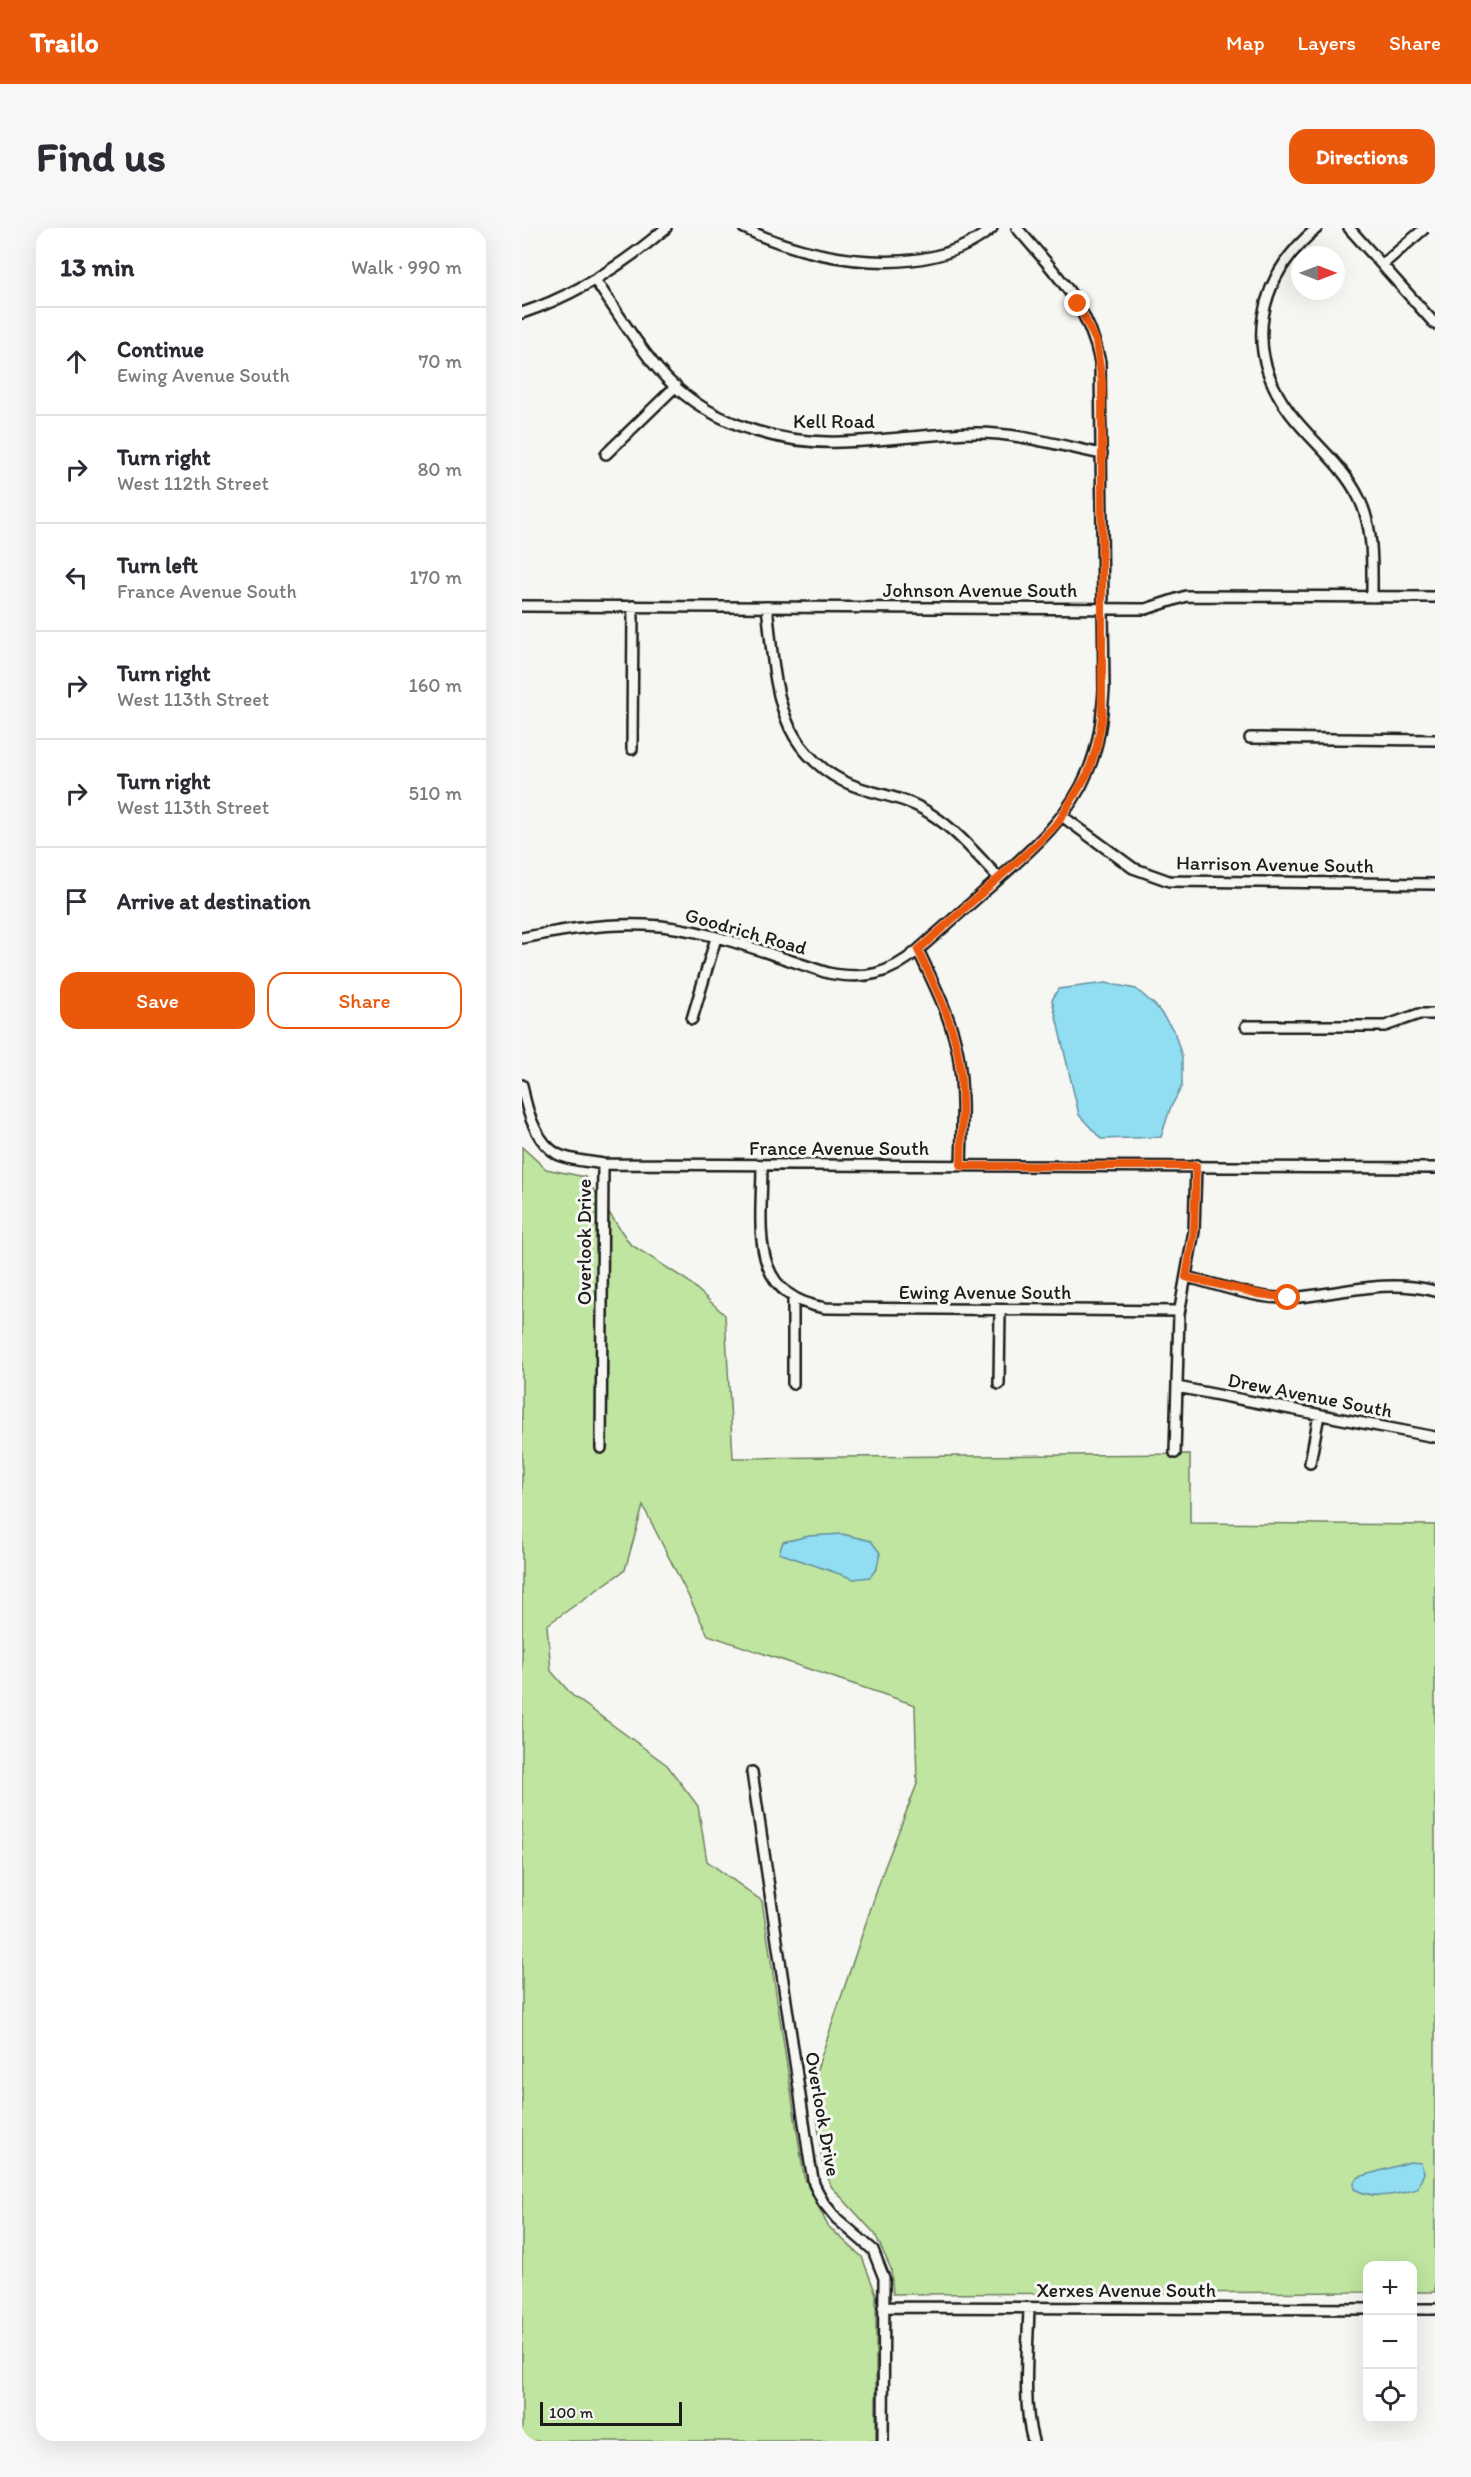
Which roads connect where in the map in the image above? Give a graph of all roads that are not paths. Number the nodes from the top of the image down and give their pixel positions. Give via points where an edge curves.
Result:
1 (666, 228) edge
2 (744, 228) edge
3 (992, 228) edge
4 (1017, 228) edge
5 (1317, 228) edge
6 (1349, 228) edge
7 (1425, 228) edge
8 (1382, 265) junction
9 (596, 280) junction
10 (522, 313) edge
11 (1435, 324) edge
12 (676, 386) junction
13 (606, 454) dead end
14 (1102, 454) junction
15 (1372, 597) junction
16 (1435, 597) edge
17 (522, 606) edge
18 (633, 606) junction
19 (767, 607) junction
20 (1104, 608) junction
21 (1250, 738) dead end
22 (1435, 740) edge
23 (632, 749) dead end
24 (1062, 816) junction
25 (999, 878) junction
26 (1435, 884) edge
27 (522, 938) edge
28 (716, 938) junction
29 (918, 950) junction
30 (1435, 1014) edge
31 (692, 1019) dead end
32 (1246, 1026) dead end
33 (522, 1084) edge
34 (603, 1164) junction
35 (762, 1165) junction
36 (961, 1166) junction
37 (1196, 1166) junction
38 (1435, 1168) edge
39 (1186, 1277) junction
40 (1435, 1291) edge
41 (793, 1298) junction
42 (1000, 1310) junction
43 (1179, 1311) junction
44 (793, 1384) dead end
45 (999, 1384) dead end
46 (1177, 1386) junction
47 (1319, 1415) junction
48 (1435, 1437) edge
49 (601, 1448) dead end
50 (1175, 1453) dead end
51 (1310, 1463) dead end
52 (752, 1772) dead end
53 (884, 2307) junction
54 (1029, 2308) junction
55 (1363, 2308) edge
56 (1417, 2309) edge
57 (1435, 2309) edge
58 (883, 2441) edge
59 (1033, 2441) edge

1 - 9 street
2 - 3 street via 790,247 826,256 897,260 954,251
4 - 14 street, Goodrich Road via 1066,287 1089,322 1100,362
5 - 15 street via 1288,257 1268,294 1261,336 1264,358 1279,397 1291,415 1348,479 1359,498 1371,539
6 - 8 street
7 - 8 street
8 - 11 street
9 - 10 street
9 - 12 street, Kell Road via 641,347
12 - 13 street
12 - 14 street, Kell Road via 730,422 785,440 843,442 981,433
14 - 20 street, Goodrich Road
15 - 16 street, Johnson Avenue South
15 - 20 street, Johnson Avenue South via 1186,596 1146,609
17 - 18 street, Johnson Avenue South
18 - 19 street, Johnson Avenue South
18 - 23 street
19 - 20 street, Johnson Avenue South
19 - 25 street via 783,711 802,748 834,776 910,803 939,819
20 - 24 street, Goodrich Road via 1104,690 1097,746 1088,773
21 - 22 street
24 - 25 street, Goodrich Road
24 - 26 street, Harrison Avenue South via 1132,868 1169,881
25 - 29 street, Goodrich Road
27 - 28 street, Goodrich Road via 618,925 676,928
28 - 29 street, Goodrich Road via 847,977 885,972
28 - 31 street
29 - 36 street via 939,995 958,1053
30 - 32 street via 1419,1014 1384,1026
33 - 34 street, Overlook Drive via 543,1143 565,1157
34 - 35 street, France Avenue South
34 - 49 street, Overlook Drive
35 - 36 street, France Avenue South
35 - 41 street via 764,1259 770,1274
36 - 37 street, France Avenue South
37 - 38 street, France Avenue South
37 - 39 street via 1194,1232
39 - 40 street via 1288,1298 1390,1284
39 - 43 street
41 - 42 street, Ewing Avenue South via 826,1308
41 - 44 street
42 - 43 street, Ewing Avenue South
42 - 45 street
43 - 46 street
46 - 47 street, Drew Avenue South
46 - 50 street
47 - 48 street, Drew Avenue South
47 - 51 street
52 - 53 street, Overlook Drive via 814,2184 836,2218 873,2250 884,2278
53 - 54 street, Xerxes Avenue South
53 - 58 street, Overlook Drive
54 - 55 street, Xerxes Avenue South
54 - 59 street via 1028,2410
56 - 57 street

